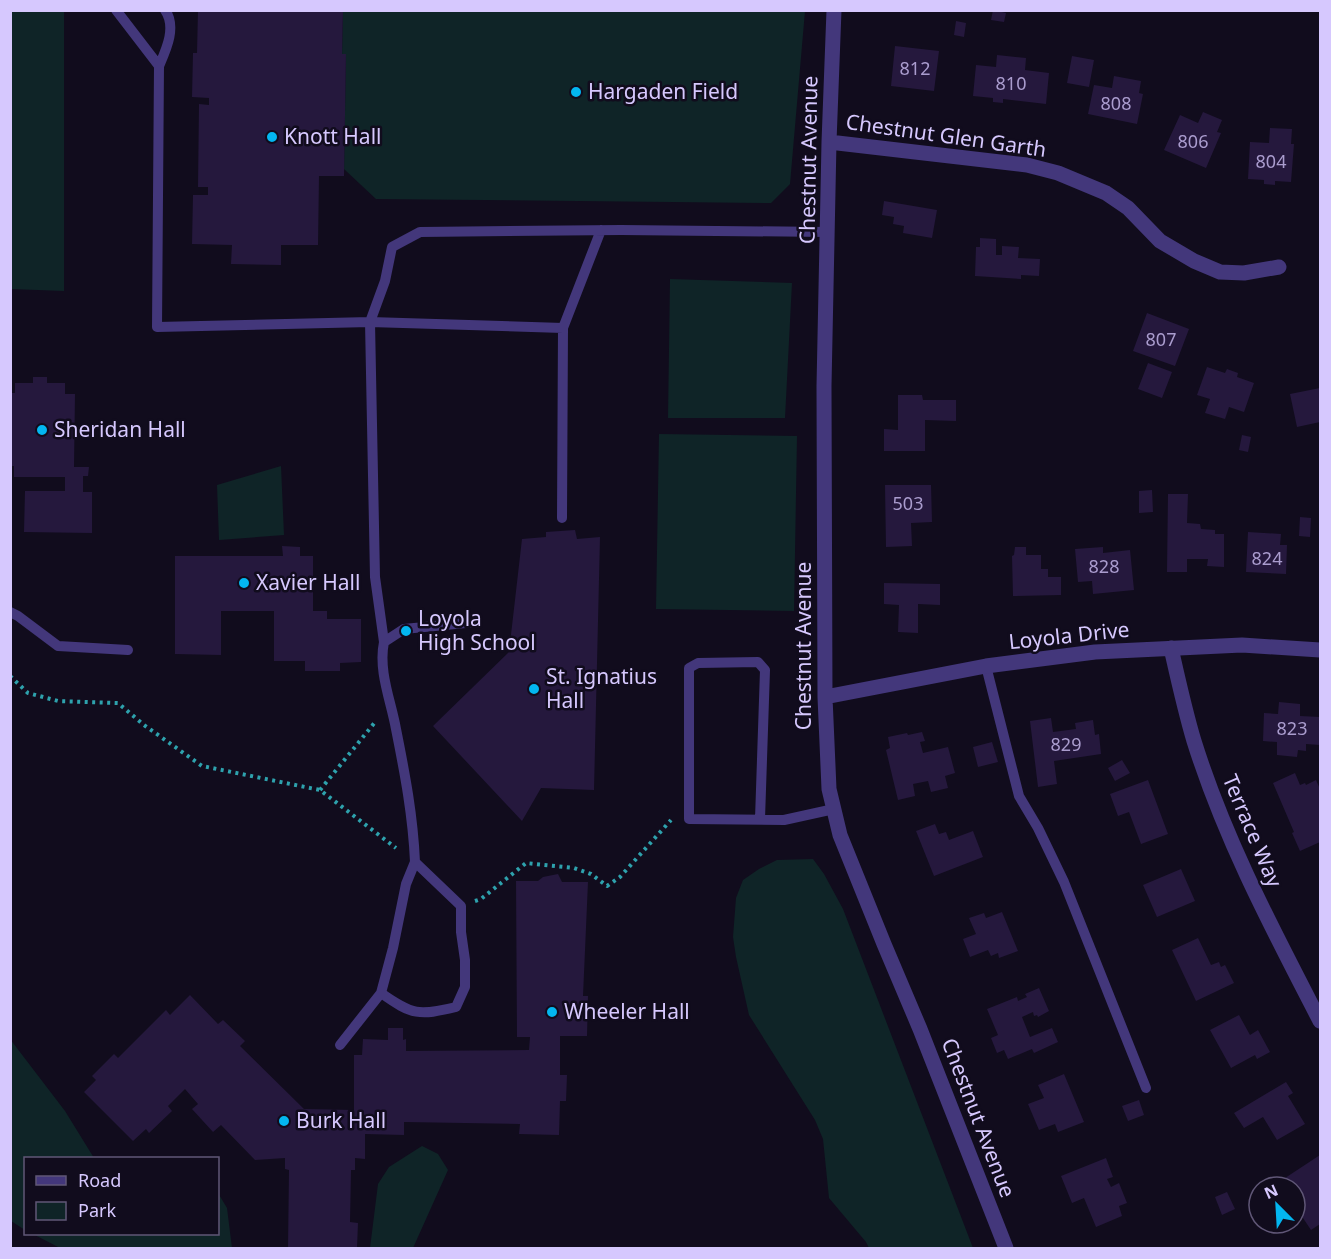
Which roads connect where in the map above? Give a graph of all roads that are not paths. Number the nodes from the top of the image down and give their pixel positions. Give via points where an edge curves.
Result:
1 (116, 10) edge
2 (165, 10) edge
3 (834, 10) edge
4 (159, 66) junction
5 (828, 142) junction
6 (601, 230) junction
7 (828, 232) junction
8 (1279, 267) dead end
9 (370, 322) junction
10 (563, 328) junction
11 (562, 518) dead end
12 (10, 612) edge
13 (476, 622) dead end
14 (384, 642) junction
15 (1171, 648) junction
16 (128, 650) dead end
17 (1320, 650) edge
18 (986, 666) junction
19 (825, 697) junction
20 (834, 809) junction
21 (760, 819) junction
22 (415, 862) junction
23 (381, 993) junction
24 (1320, 1021) edge
25 (340, 1045) dead end
26 (1146, 1088) dead end
27 (1006, 1248) edge

1 - 4 lane
2 - 4 lane via 170,40
3 - 5 street, Chestnut Avenue
4 - 9 lane via 157,327
5 - 7 street, Chestnut Avenue
5 - 8 street, Chestnut Glen Garth via 1027,165 1058,173 1106,193 1128,208 1160,241 1194,261 1220,272 1244,273
6 - 7 lane
6 - 9 lane via 420,232 392,247
6 - 10 lane
7 - 19 street, Chestnut Avenue via 824,386
9 - 10 lane
9 - 14 lane via 375,577
10 - 11 lane
12 - 16 lane via 58,646
13 - 14 lane via 404,629
14 - 22 lane via 381,654 414,823
15 - 17 street, Loyola Drive via 1242,645
15 - 18 street, Loyola Drive via 1095,652
15 - 24 street, Terrace Way via 1194,741 1220,814 1264,914
18 - 19 street, Loyola Drive
18 - 26 lane via 1020,796 1064,882
19 - 20 street, Chestnut Avenue via 828,778
20 - 21 lane via 784,820
20 - 27 street, Chestnut Avenue via 853,869
21 - 21 lane via 689,819 689,668 698,663 758,662 765,670
22 - 23 lane via 406,884
22 - 23 lane via 461,906 465,987 456,1007 426,1014 402,1008
23 - 25 lane

